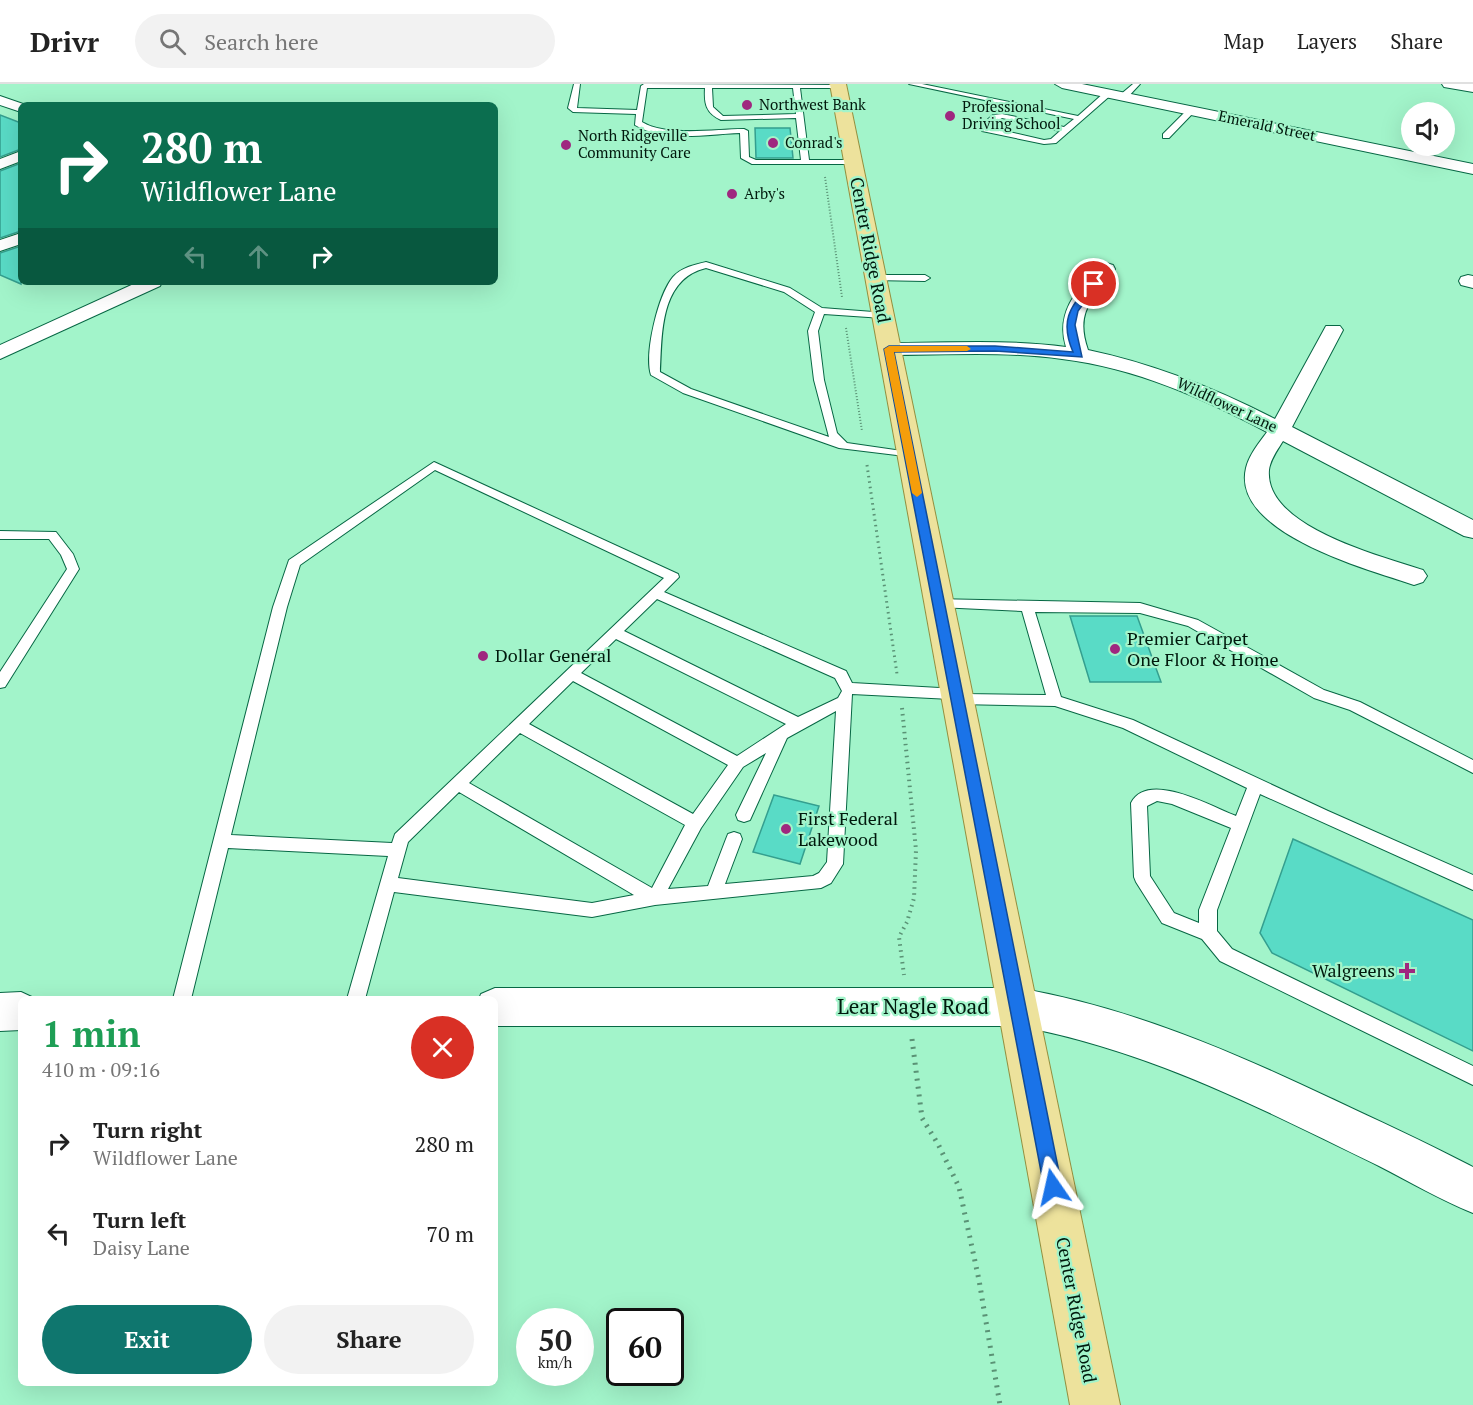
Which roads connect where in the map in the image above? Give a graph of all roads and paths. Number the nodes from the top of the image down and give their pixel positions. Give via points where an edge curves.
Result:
1 (578, 84) edge
2 (912, 84) edge
3 (1062, 84) edge
4 (1137, 84) edge
5 (1449, 84) edge
6 (644, 85) edge
7 (709, 85) edge
8 (782, 85) edge
9 (838, 85) edge
10 (796, 86) junction
11 (1473, 88) edge
12 (968, 90) dead end
13 (1108, 94) junction
14 (961, 96) junction
15 (1123, 97) junction
16 (0, 100) edge
17 (18, 107) edge
18 (711, 111) junction
19 (736, 111) dead end
20 (751, 111) dead end
21 (1191, 111) junction
22 (639, 112) junction
23 (768, 116) junction
24 (799, 116) junction
25 (1079, 118) junction
26 (1066, 130) junction
27 (1166, 136) dead end
28 (18, 157) edge
29 (805, 162) junction
30 (838, 162) junction
31 (0, 164) edge
32 (1473, 169) edge
33 (18, 239) edge
34 (0, 246) edge
35 (1106, 269) dead end
36 (876, 278) junction
37 (925, 278) dead end
38 (147, 285) edge
39 (820, 310) junction
40 (844, 312) junction
41 (883, 315) junction
42 (1333, 330) dead end
43 (889, 349) junction
44 (0, 353) edge
45 (1079, 355) junction
46 (1279, 430) junction
47 (843, 446) junction
48 (865, 449) junction
49 (909, 455) junction
50 (1473, 530) edge
51 (0, 535) edge
52 (1414, 576) dead end
53 (655, 593) junction
54 (938, 602) junction
55 (1027, 606) junction
56 (615, 632) junction
57 (571, 674) junction
58 (0, 683) edge
59 (900, 691) junction
60 (846, 695) junction
61 (957, 697) junction
62 (1055, 701) junction
63 (798, 724) junction
64 (518, 725) junction
65 (782, 734) junction
66 (738, 764) junction
67 (1473, 767) edge
68 (458, 784) junction
69 (1256, 785) junction
70 (744, 815) dead end
71 (695, 823) junction
72 (1240, 825) junction
73 (734, 839) dead end
74 (221, 841) junction
75 (398, 850) junction
76 (1473, 882) edge
77 (388, 884) junction
78 (714, 892) junction
79 (655, 898) junction
80 (1208, 933) junction
81 (183, 996) edge
82 (358, 996) edge
83 (498, 1007) edge
84 (908, 1007) junction
85 (1018, 1007) junction
86 (18, 1011) edge
87 (0, 1012) edge
88 (1473, 1076) edge
89 (1473, 1191) edge
90 (1000, 1405) edge
91 (1095, 1405) edge

1 - 22 lane via 572,108 576,110
2 - 14 lane
3 - 13 street, Emerald Street
4 - 15 lane
5 - 11 street
6 - 7 lane
6 - 22 lane
7 - 8 lane
7 - 18 lane via 707,103
8 - 10 lane
9 - 10 lane
9 - 30 main road, Center Ridge Road
10 - 24 lane
12 - 14 lane
13 - 15 street, Emerald Street
13 - 25 lane
14 - 25 lane
15 - 21 street, Emerald Street
16 - 17 street
18 - 19 lane
18 - 23 lane via 721,118
20 - 23 lane
21 - 27 lane
21 - 32 street, Emerald Street
22 - 29 lane via 638,123 645,128 744,131 745,158 755,162
23 - 24 lane
24 - 29 lane
25 - 26 lane
26 - 26 lane via 1053,141 1044,142 984,126 1002,116
28 - 31 street
29 - 30 lane
30 - 36 main road, Center Ridge Road
30 - 40 path
33 - 34 street
35 - 45 street via 1073,311 1072,340
36 - 37 lane
36 - 41 main road, Center Ridge Road
38 - 44 street
39 - 40 lane
39 - 47 lane via 813,331 819,380 832,434
39 - 47 lane via 787,290 706,265 694,266 680,273 671,285 658,327 655,373 687,391
40 - 41 lane
40 - 48 path
41 - 43 main road, Center Ridge Road
42 - 46 street
43 - 45 street, Wildflower Lane via 995,348
43 - 49 main road, Center Ridge Road
45 - 46 street, Wildflower Lane via 1177,381
46 - 50 street, Wildflower Lane
46 - 52 street via 1256,472 1265,501 1284,521 1311,539
47 - 48 lane
48 - 49 lane
48 - 59 path
49 - 54 main road, Center Ridge Road
51 - 58 lane via 52,535 73,569
53 - 56 lane
53 - 60 lane via 841,675
53 - 74 lane via 673,577 434,465 294,563
54 - 55 lane
54 - 61 main road, Center Ridge Road
55 - 62 lane
55 - 67 lane via 1140,608 1193,623 1319,694 1355,706
56 - 57 lane
56 - 63 lane
57 - 64 lane
57 - 66 lane
59 - 60 lane
59 - 61 lane
59 - 84 path via 916,850 915,898 899,937
60 - 63 lane
60 - 78 lane via 835,864 815,884
61 - 62 lane
61 - 85 main road, Center Ridge Road
62 - 69 lane via 1128,724
63 - 65 lane
64 - 68 lane
64 - 71 lane
65 - 66 lane
65 - 70 lane
66 - 71 lane
68 - 75 lane via 400,839
68 - 79 lane
69 - 72 lane
69 - 76 lane
71 - 79 lane
72 - 80 lane via 1208,910
72 - 80 lane via 1174,798 1155,794 1138,803 1142,877 1168,918
73 - 78 lane
74 - 75 lane
74 - 81 lane
75 - 77 lane
77 - 79 lane via 592,910
77 - 82 lane
78 - 79 lane
80 - 88 lane via 1226,955
83 - 84 street, Lear Nagle Road
84 - 85 street, Lear Nagle Road
84 - 90 path via 922,1118 959,1187
85 - 89 street, Lear Nagle Road via 1103,1024 1183,1053 1376,1141
85 - 91 main road, Center Ridge Road
86 - 87 street

